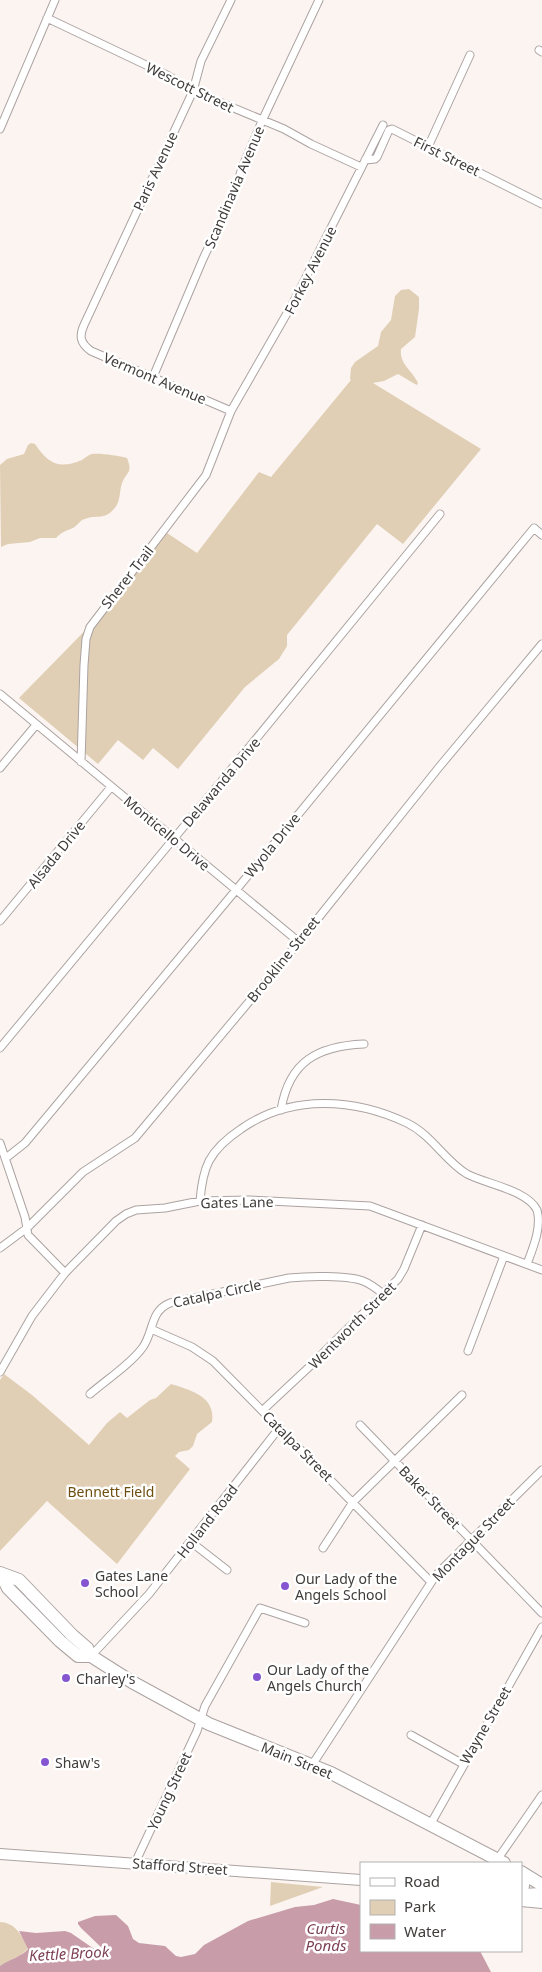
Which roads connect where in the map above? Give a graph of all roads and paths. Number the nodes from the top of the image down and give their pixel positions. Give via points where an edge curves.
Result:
1 (56, 0) edge
2 (231, 0) edge
3 (319, 0) edge
4 (47, 18) junction
5 (470, 55) dead end
6 (193, 91) junction
7 (262, 121) junction
8 (383, 125) dead end
9 (0, 128) edge
10 (428, 147) junction
11 (363, 163) junction
12 (542, 204) edge
13 (82, 342) joint
14 (153, 377) junction
15 (231, 411) junction
16 (440, 514) dead end
17 (542, 534) edge
18 (542, 644) edge
19 (0, 694) edge
20 (36, 724) junction
21 (81, 762) junction
22 (0, 768) edge
23 (111, 787) junction
24 (174, 838) junction
25 (236, 890) junction
26 (0, 921) edge
27 (299, 942) junction
28 (364, 1044) dead end
29 (0, 1048) edge
30 (281, 1110) junction
31 (0, 1143) edge
32 (6, 1158) junction
33 (200, 1201) junction
34 (422, 1225) junction
35 (27, 1228) junction
36 (0, 1248) edge
37 (504, 1256) junction
38 (528, 1264) junction
39 (542, 1270) edge
40 (65, 1273) junction
41 (383, 1294) junction
42 (151, 1329) junction
43 (468, 1351) dead end
44 (0, 1372) edge
45 (90, 1394) dead end
46 (462, 1395) dead end
47 (263, 1410) junction
48 (360, 1425) dead end
49 (280, 1427) junction
50 (394, 1461) junction
51 (542, 1470) edge
52 (353, 1502) junction
53 (471, 1539) junction
54 (191, 1542) junction
55 (323, 1548) dead end
56 (227, 1570) dead end
57 (1, 1574) edge
58 (431, 1582) junction
59 (542, 1612) edge
60 (305, 1623) dead end
61 (542, 1627) edge
62 (91, 1656) junction
63 (201, 1720) junction
64 (411, 1735) dead end
65 (463, 1764) junction
66 (312, 1765) junction
67 (542, 1795) edge
68 (430, 1825) junction
69 (0, 1854) edge
70 (500, 1861) edge
71 (135, 1863) junction
72 (522, 1873) edge
73 (522, 1876) edge
74 (360, 1880) edge
75 (542, 1885) edge
76 (522, 1892) edge
77 (542, 1893) edge
78 (522, 1896) edge
79 (522, 1896) edge
80 (542, 1903) edge

1 - 4 street
2 - 6 street, Paris Avenue via 201,61
3 - 7 street, Scandinavia Avenue
4 - 6 street, Wescott Street via 167,75
4 - 9 street
5 - 10 street
6 - 7 street, Wescott Street
6 - 13 street, Paris Avenue via 84,324 80,336
7 - 11 street, Wescott Street
7 - 14 street, Scandinavia Avenue
8 - 11 street, Forkey Avenue
10 - 11 street, First Street via 392,129 377,157
10 - 12 street, First Street
11 - 15 street, Forkey Avenue via 294,301
13 - 14 street, Vermont Avenue via 91,351
14 - 15 street, Vermont Avenue
15 - 21 street, Sherer Trail via 201,483 88,629
16 - 24 street, Delawanda Drive
17 - 25 street, Wyola Drive via 534,528
18 - 27 street, Brookline Street
19 - 20 street, Monticello Drive
20 - 21 street, Monticello Drive
20 - 22 street
21 - 23 street, Monticello Drive
23 - 24 street, Monticello Drive
23 - 26 street, Alsada Drive
24 - 25 street, Monticello Drive
24 - 29 street, Delawanda Drive
25 - 27 street, Monticello Drive
25 - 32 street, Wyola Drive via 25,1143
27 - 35 street, Brookline Street via 135,1138 83,1172
28 - 30 street via 330,1048 308,1060 290,1078
30 - 33 street via 247,1125 218,1149 207,1166
30 - 38 street via 323,1103 355,1105 387,1114 417,1128 464,1172 532,1203 539,1218 539,1231
31 - 32 street
32 - 35 street
33 - 34 street, Gates Lane via 370,1206
33 - 40 street, Gates Lane via 126,1214
34 - 37 street, Gates Lane
34 - 41 street, Wentworth Street via 400,1276
35 - 36 street, Brookline Street
35 - 40 street via 28,1235
37 - 38 street, Gates Lane
37 - 43 street
38 - 39 street, Gates Lane
40 - 44 street, Gates Lane via 32,1316
41 - 42 street, Catalpa Circle via 359,1280 289,1278 164,1305 156,1313
41 - 47 street, Wentworth Street
42 - 45 street, Catalpa Circle via 138,1352
42 - 47 street, Catalpa Street via 205,1355
46 - 50 street
47 - 49 street, Catalpa Street
48 - 50 street, Baker Street
49 - 52 street, Catalpa Street
49 - 54 street, Holland Road
50 - 52 street
50 - 53 street, Baker Street
51 - 53 street, Montague Street
52 - 55 street
52 - 58 street, Catalpa Street
53 - 58 street, Montague Street
53 - 59 street, Baker Street
54 - 56 street
54 - 62 street, Holland Road via 149,1594
57 - 62 highway, Main Street via 8,1588 65,1645 78,1656
58 - 66 street, Montague Street
60 - 63 street, Young Street via 260,1608 205,1706
61 - 65 street, Wayne Street
62 - 63 highway, Main Street
63 - 66 highway, Main Street
63 - 71 street, Young Street
64 - 65 street
65 - 68 street, Wayne Street
66 - 68 highway, Main Street
67 - 70 street
68 - 70 highway, Main Street
69 - 71 main road, Stafford Street
71 - 74 main road, Stafford Street
72 - 75 highway
73 - 76 main road
77 - 78 main road
79 - 80 main road

